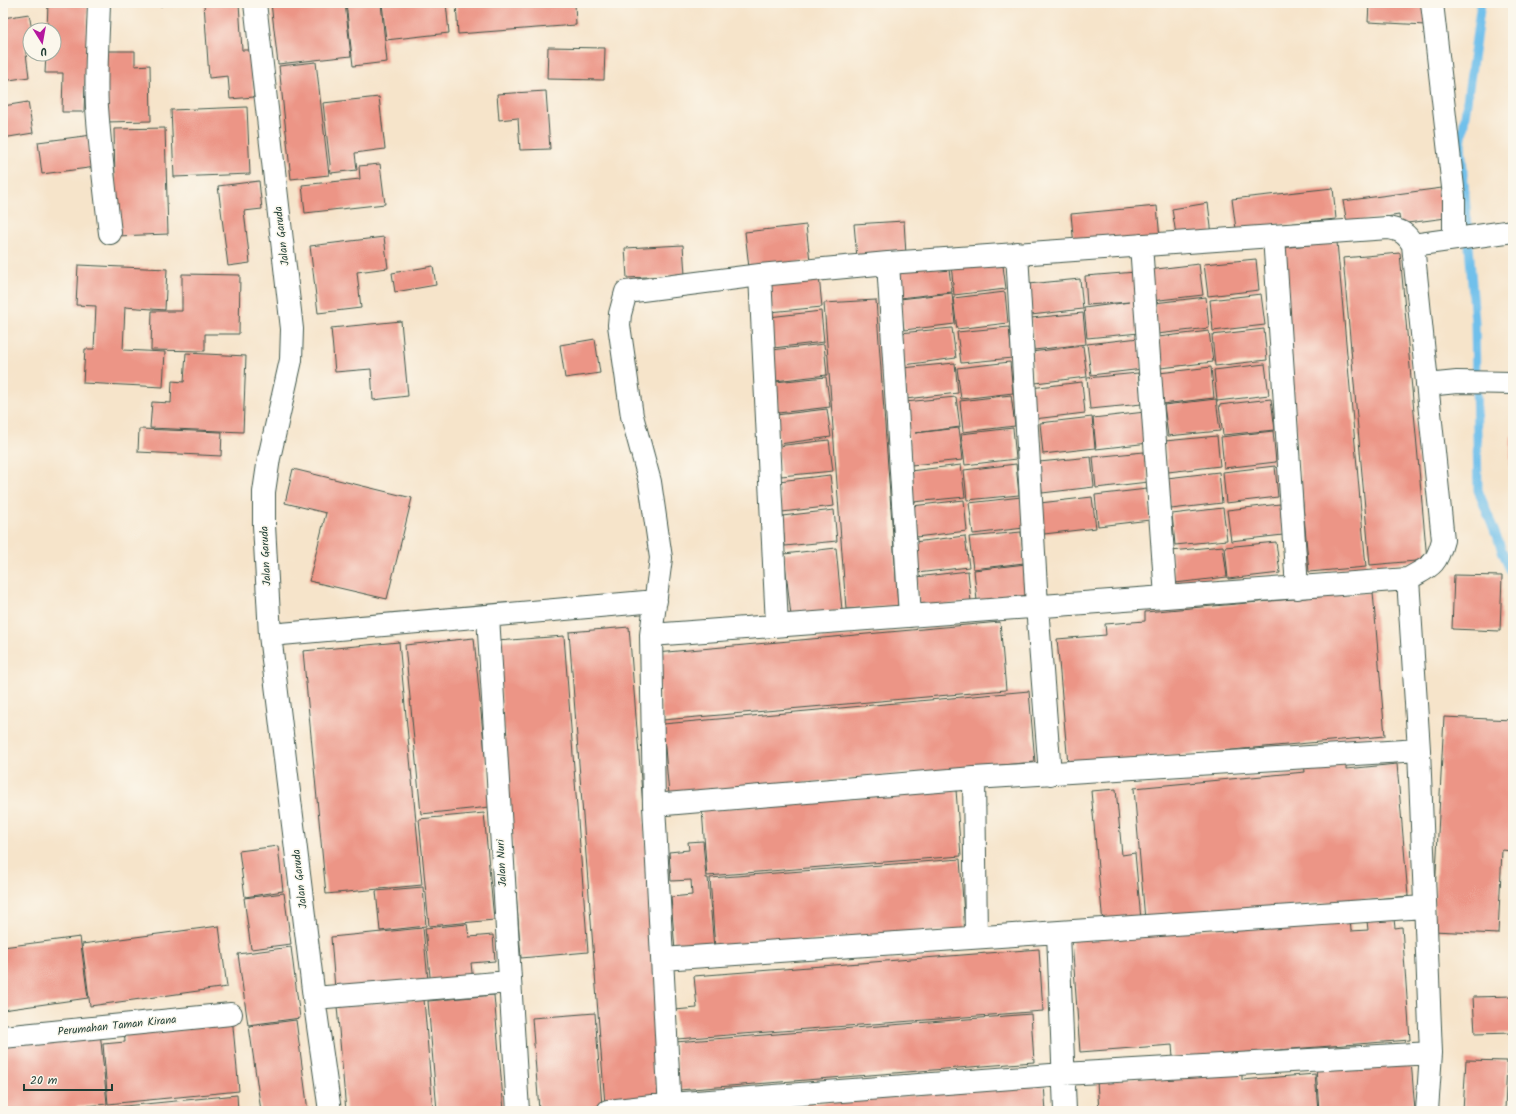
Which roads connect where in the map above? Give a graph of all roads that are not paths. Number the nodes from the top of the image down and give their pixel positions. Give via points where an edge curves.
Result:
1 (99, 3) edge
2 (255, 3) edge
3 (1432, 3) edge
4 (1513, 231) edge
5 (110, 233) dead end
6 (1274, 236) junction
7 (1466, 237) junction
8 (1141, 245) junction
9 (1414, 245) junction
10 (1017, 253) junction
11 (888, 263) junction
12 (760, 275) junction
13 (1507, 382) edge
14 (1427, 385) junction
15 (1408, 579) junction
16 (1297, 588) junction
17 (1166, 597) junction
18 (656, 601) junction
19 (1037, 606) junction
20 (488, 616) junction
21 (910, 616) junction
22 (777, 625) junction
23 (270, 635) junction
24 (651, 635) junction
25 (1419, 750) junction
26 (1050, 774) junction
27 (974, 778) junction
28 (654, 805) junction
29 (1424, 907) junction
30 (1058, 933) junction
31 (976, 937) junction
32 (662, 959) junction
33 (509, 982) junction
34 (314, 998) junction
35 (231, 1014) dead end
36 (3, 1037) edge
37 (1431, 1053) junction
38 (1064, 1074) junction
39 (670, 1108) edge
40 (330, 1111) edge
41 (518, 1111) edge
42 (608, 1111) edge
43 (1065, 1111) edge
44 (1427, 1111) edge

1 - 5 street via 97,106
2 - 23 street, Jalan Garuda via 292,329 292,360 269,458 264,492
3 - 7 street via 1454,196
4 - 7 street
6 - 8 street
6 - 9 street via 1388,228 1399,230 1408,236
6 - 16 street
7 - 9 street
8 - 10 street
8 - 17 street
9 - 14 street
10 - 11 street
10 - 19 street
11 - 12 street
11 - 21 street
12 - 18 street via 626,292 620,325 632,416 650,482 661,558
12 - 22 street
13 - 14 street
14 - 15 street via 1443,540 1439,555 1433,564
15 - 16 street
15 - 25 street
16 - 17 street
17 - 19 street
18 - 20 street
18 - 24 street
19 - 21 street
19 - 26 street
20 - 23 street
20 - 33 street, Jalan Nuri
21 - 22 street
22 - 24 street
23 - 34 street, Jalan Garuda
24 - 28 street
25 - 26 street
25 - 29 street
26 - 27 street
27 - 28 street
27 - 31 street
28 - 32 street
29 - 30 street
29 - 37 street
30 - 31 street
30 - 38 street
31 - 32 street
32 - 39 street
33 - 34 street
33 - 41 street, Jalan Nuri
34 - 40 street, Jalan Garuda
35 - 36 street, Perumahan Taman Kirana
37 - 38 street
37 - 44 street
38 - 39 street
38 - 43 street
39 - 42 street

